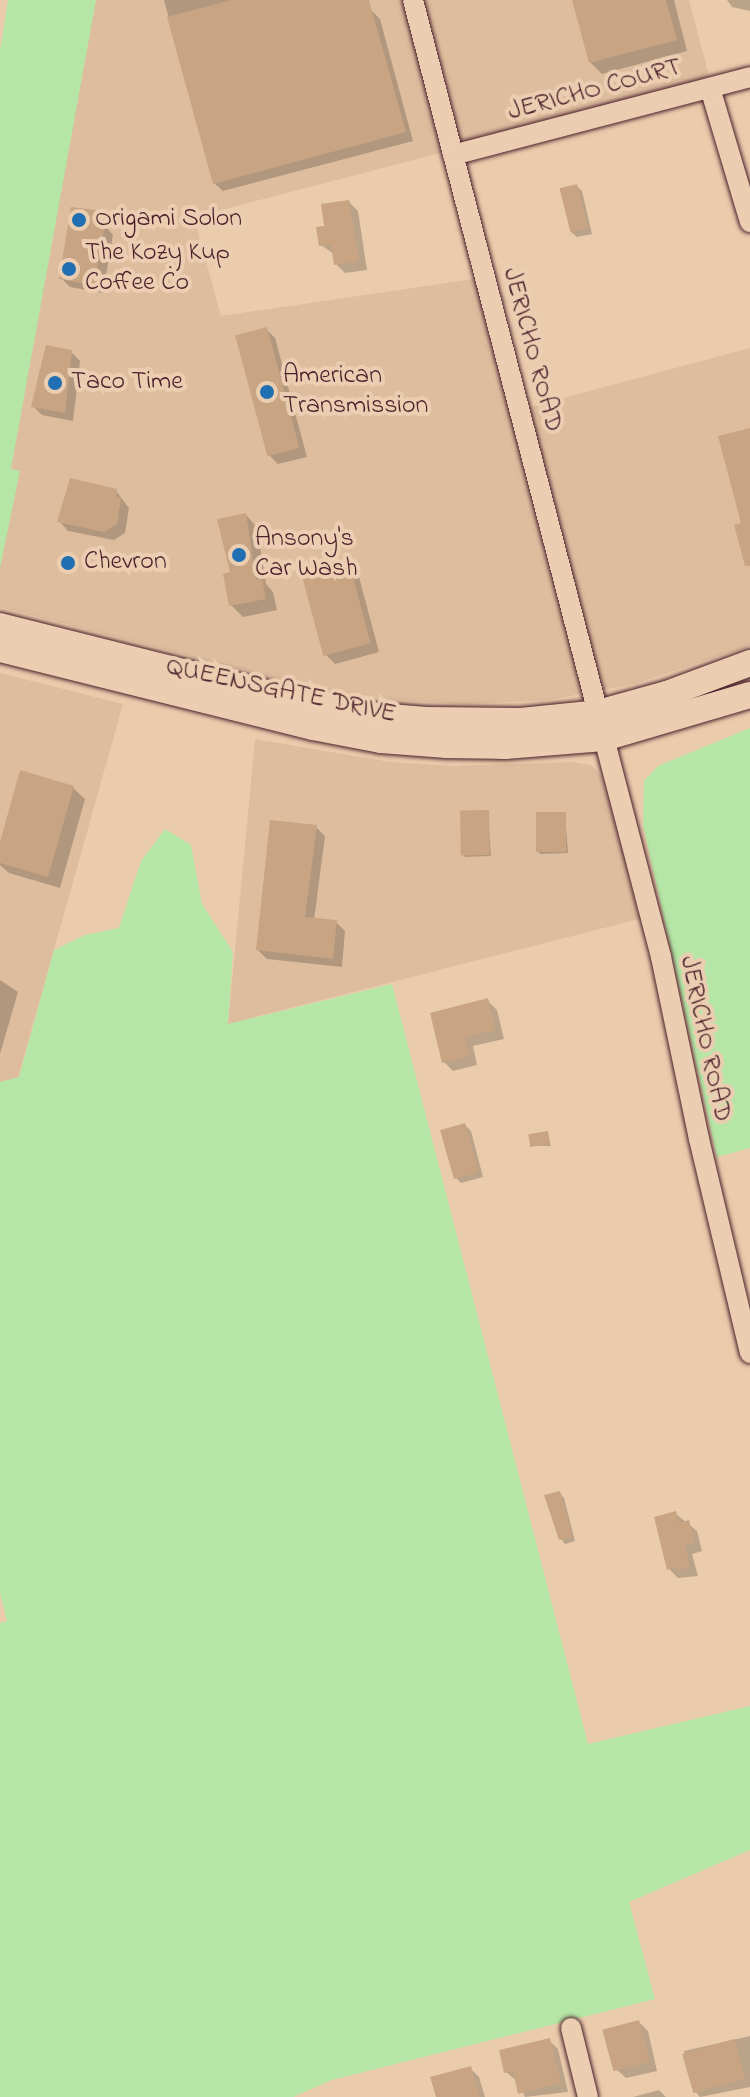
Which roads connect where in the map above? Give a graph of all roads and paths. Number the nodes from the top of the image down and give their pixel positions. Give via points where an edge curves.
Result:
1 (413, 0) edge
2 (750, 77) edge
3 (710, 88) junction
4 (453, 155) junction
5 (750, 222) edge
6 (0, 626) edge
7 (0, 649) edge
8 (750, 663) edge
9 (750, 695) edge
10 (601, 726) junction
11 (750, 1353) edge
12 (571, 2028) dead end
13 (588, 2097) edge

1 - 4 street, JERICHO ROAD
2 - 3 street, JERICHO COURT
3 - 4 street, JERICHO COURT
3 - 5 street
4 - 10 street, JERICHO ROAD
6 - 10 main road, QUEENSGATE DRIVE via 377,716
7 - 10 main road, QUEENSGATE DRIVE via 381,740 505,746
8 - 10 main road
9 - 10 main road, QUEENSGATE DRIVE
10 - 11 street, JERICHO ROAD via 661,957
12 - 13 street

